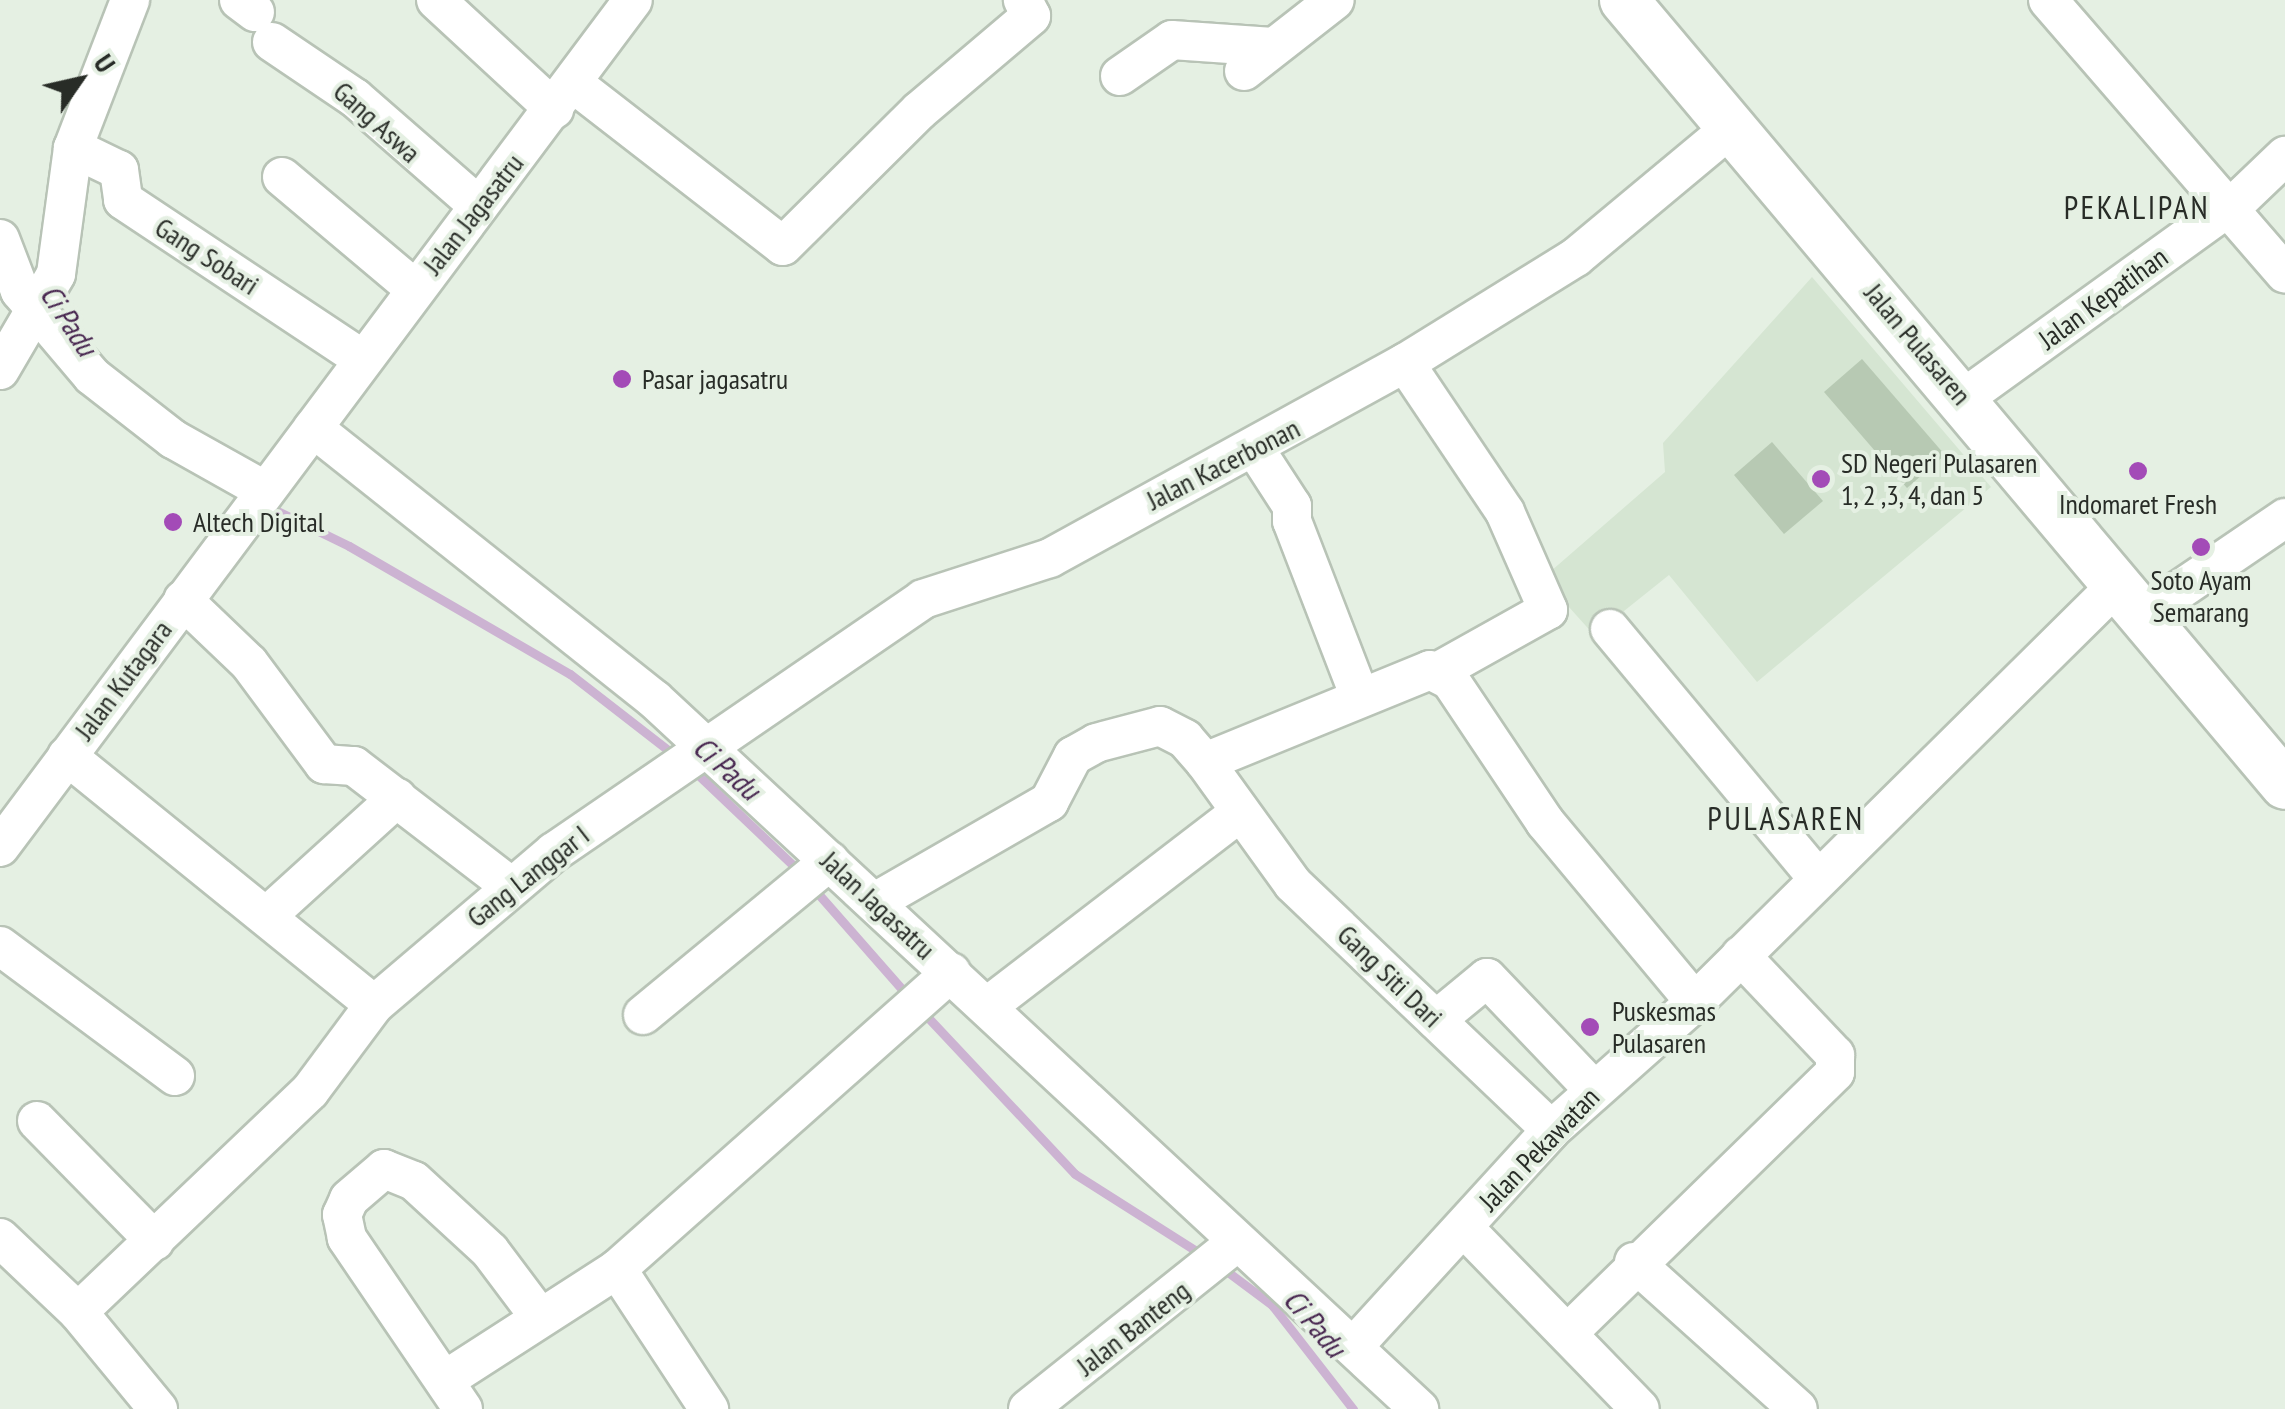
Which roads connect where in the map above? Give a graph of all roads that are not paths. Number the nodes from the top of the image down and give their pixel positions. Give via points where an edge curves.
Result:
1 (130, 0) edge
2 (436, 0) edge
3 (632, 0) edge
4 (1024, 0) edge
5 (1335, 0) edge
6 (1624, 0) edge
7 (2048, 0) edge
8 (255, 18) edge
9 (1120, 76) dead end
10 (564, 97) junction
11 (1733, 126) junction
12 (73, 148) junction
13 (2285, 156) edge
14 (282, 178) dead end
15 (479, 206) junction
16 (2230, 206) junction
17 (0, 239) edge
18 (2285, 274) edge
19 (414, 288) junction
20 (21, 336) edge
21 (361, 358) junction
22 (1406, 363) junction
23 (1964, 398) junction
24 (313, 428) junction
25 (1256, 449) junction
26 (256, 502) junction
27 (2285, 518) edge
28 (2131, 599) junction
29 (183, 600) junction
30 (1610, 629) dead end
31 (1439, 672) junction
32 (1359, 696) junction
33 (698, 753) junction
34 (67, 756) junction
35 (1205, 762) junction
36 (2285, 785) edge
37 (397, 798) junction
38 (1239, 813) junction
39 (0, 847) edge
40 (814, 874) junction
41 (1818, 880) junction
42 (509, 885) junction
43 (875, 902) junction
44 (269, 914) junction
45 (0, 946) edge
46 (1741, 956) junction
47 (941, 980) junction
48 (1696, 1002) junction
49 (374, 1005) junction
50 (990, 1005) junction
51 (643, 1015) dead end
52 (1436, 1020) junction
53 (174, 1076) dead end
54 (1594, 1090) junction
55 (37, 1121) dead end
56 (1551, 1130) junction
57 (1464, 1228) junction
58 (0, 1238) edge
59 (155, 1242) junction
60 (1228, 1250) junction
61 (1634, 1262) junction
62 (617, 1269) junction
63 (78, 1312) junction
64 (538, 1316) junction
65 (1568, 1333) junction
66 (1354, 1346) junction
67 (454, 1394) edge
68 (158, 1409) edge
69 (710, 1409) edge
70 (1028, 1409) edge
71 (1417, 1409) edge
72 (1640, 1409) edge
73 (1798, 1409) edge

1 - 12 street
2 - 10 street
3 - 10 street, Jalan Jagasatru
4 - 10 street via 1031,16 929,101 783,246
5 - 9 street via 1259,59 1172,40
6 - 11 main road, Jalan Pulasaren
7 - 16 street
8 - 15 street, Gang Aswa
10 - 15 street, Jalan Jagasatru
11 - 22 street, Jalan Kacerbonan via 1576,257
11 - 23 main road, Jalan Pulasaren
12 - 20 street via 61,258
12 - 21 street, Gang Sobari via 119,170 121,198
13 - 16 street, Jalan Kepatihan
14 - 19 street
15 - 19 street, Jalan Jagasatru
16 - 18 street
16 - 23 street, Jalan Kepatihan
17 - 20 street
19 - 21 street, Jalan Jagasatru
20 - 26 street
21 - 24 street, Jalan Jagasatru
22 - 25 street, Jalan Kacerbonan
22 - 31 street via 1505,512 1548,610
23 - 28 main road, Jalan Pulasaren
24 - 26 street, Jalan Jagasatru
24 - 33 street, Jalan Jagasatru via 606,658
25 - 32 street via 1292,506
25 - 33 street, Jalan Kacerbonan via 1050,558 923,599
26 - 29 street, Jalan Kutagara
27 - 28 street, Jalan Pekawatan
28 - 36 main road, Jalan Pulasaren
28 - 41 street, Jalan Pekawatan
29 - 34 street, Jalan Kutagara
29 - 37 street via 250,663 324,764 354,766
30 - 41 street
31 - 32 street
31 - 48 street via 1545,822
32 - 35 street
33 - 40 street, Jalan Jagasatru
33 - 42 street, Gang Langgar I
34 - 39 street, Jalan Kutagara
34 - 44 street
35 - 38 street, Gang Siti Dari
35 - 43 street, Gang Siti Dari via 1160,726 1096,743 1072,756 1049,802
37 - 42 street
37 - 44 street
38 - 50 street
38 - 52 street, Gang Siti Dari via 1294,884
40 - 43 street, Jalan Jagasatru
40 - 51 street
41 - 46 street, Jalan Pekawatan
42 - 49 street, Gang Langgar I
43 - 47 street, Jalan Jagasatru
44 - 49 street
45 - 53 street
46 - 48 street, Jalan Pekawatan
46 - 61 street via 1838,1065
47 - 50 street, Jalan Jagasatru
47 - 62 street
48 - 54 street, Jalan Pekawatan
49 - 59 street, Gang Langgar I via 310,1091
50 - 60 street, Jalan Jagasatru
52 - 54 street via 1487,978
52 - 56 street, Gang Siti Dari
54 - 56 street, Jalan Pekawatan
55 - 59 street
56 - 57 street, Jalan Pekawatan
57 - 65 street
57 - 66 street, Jalan Pekawatan
58 - 63 street
59 - 63 street, Gang Langgar I
60 - 66 street, Jalan Jagasatru
60 - 70 street, Jalan Banteng
61 - 65 street
61 - 73 street
62 - 64 street
62 - 69 street
63 - 68 street
64 - 67 street
64 - 67 street via 490,1251 414,1181 384,1169 350,1199 342,1215 348,1238
65 - 72 street
66 - 71 street, Jalan Jagasatru

